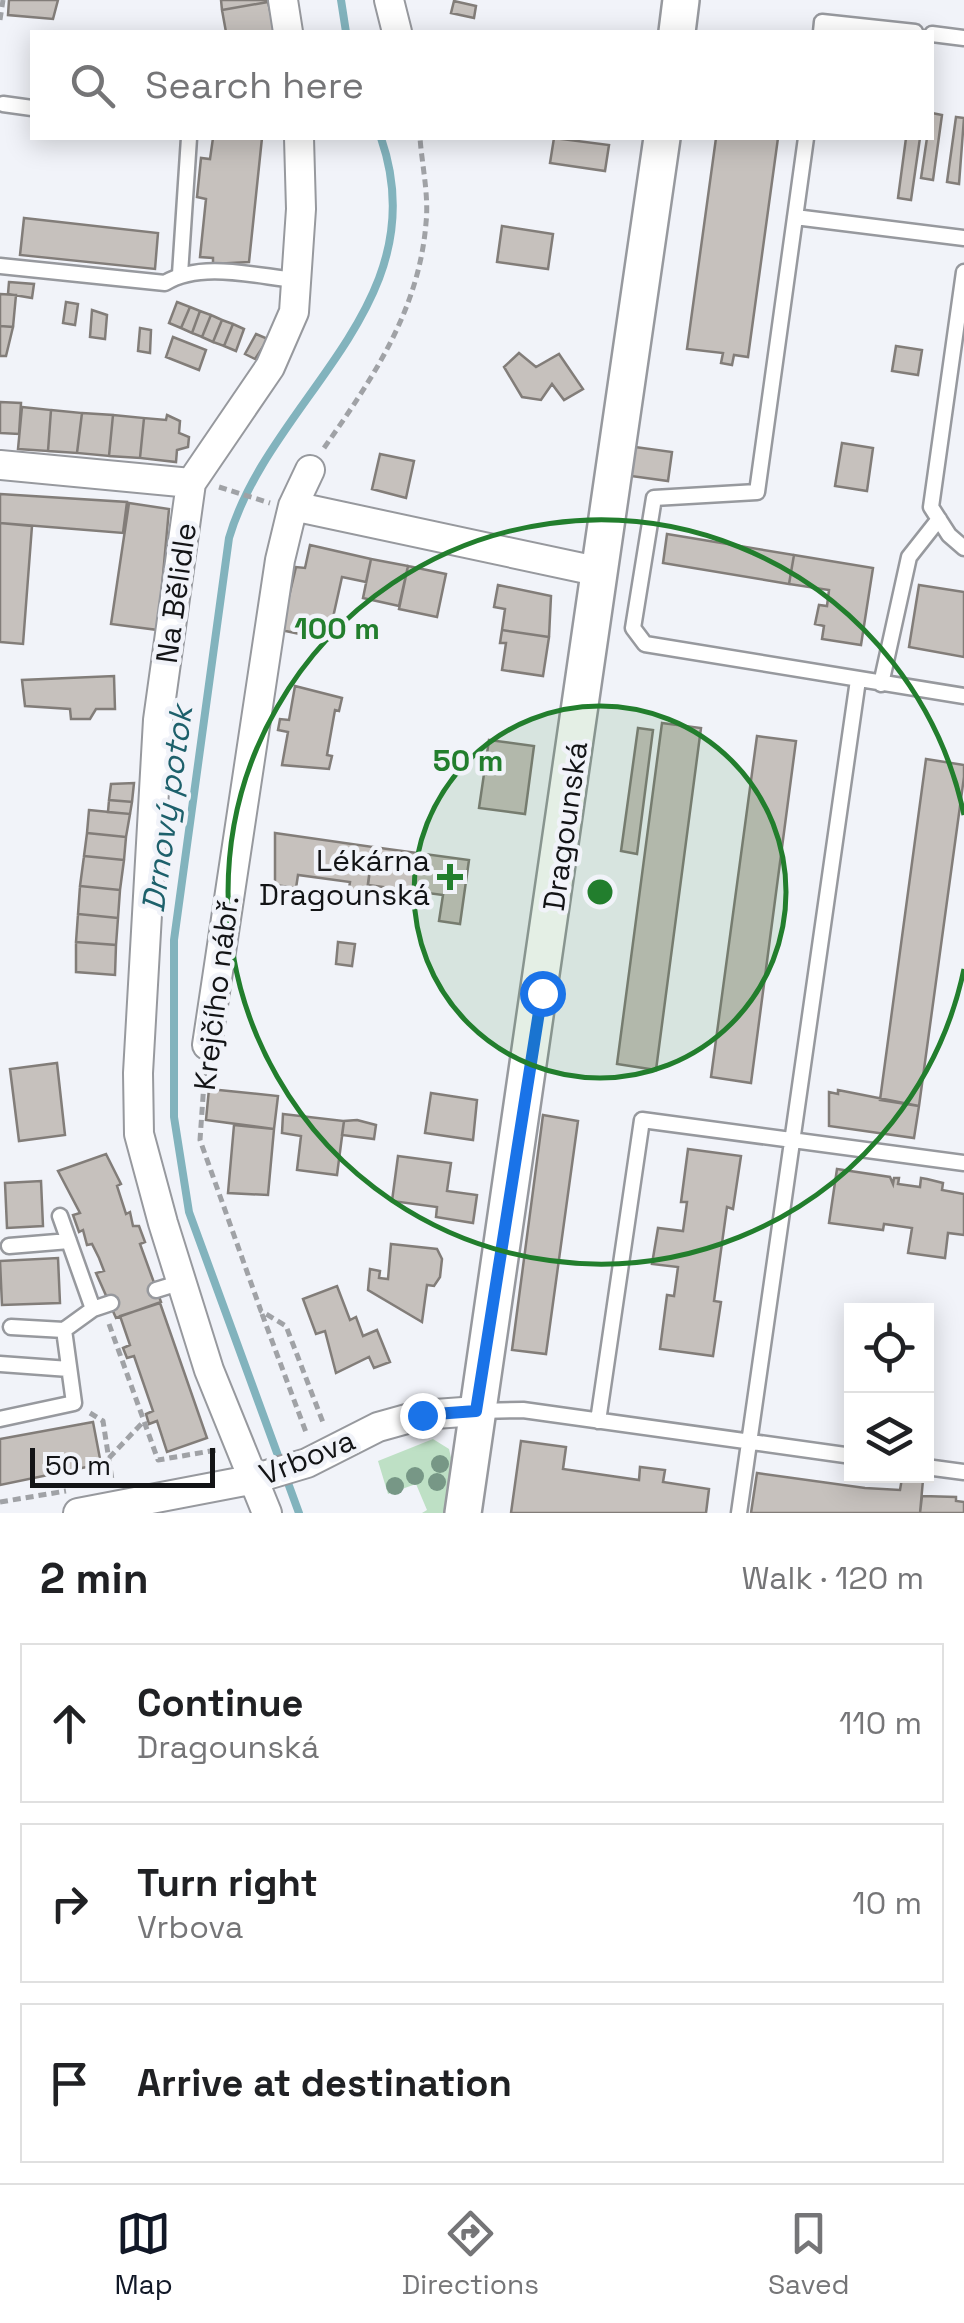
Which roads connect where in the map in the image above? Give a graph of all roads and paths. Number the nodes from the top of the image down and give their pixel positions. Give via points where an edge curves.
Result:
1 (2, 0) edge
2 (283, 0) edge
3 (389, 0) edge
4 (682, 0) edge
5 (0, 20) edge
6 (288, 30) edge
7 (396, 30) edge
8 (677, 30) edge
9 (820, 30) edge
10 (896, 30) edge
11 (934, 34) edge
12 (964, 38) edge
13 (3, 104) dead end
14 (30, 108) edge
15 (189, 140) edge
16 (299, 140) edge
17 (420, 140) edge
18 (662, 140) edge
19 (806, 140) edge
20 (795, 217) junction
21 (964, 238) edge
22 (0, 266) edge
23 (964, 272) edge
24 (180, 274) junction
25 (296, 280) junction
26 (0, 465) edge
27 (310, 470) joint
28 (200, 483) junction
29 (281, 504) junction
30 (939, 519) junction
31 (964, 548) edge
32 (601, 572) junction
33 (858, 680) junction
34 (881, 684) junction
35 (964, 696) edge
36 (206, 1045) joint
37 (790, 1140) junction
38 (964, 1163) edge
39 (60, 1216) dead end
40 (69, 1241) junction
41 (10, 1246) dead end
42 (102, 1306) junction
43 (261, 1311) junction
44 (11, 1328) dead end
45 (64, 1330) junction
46 (0, 1364) edge
47 (70, 1369) junction
48 (74, 1403) junction
49 (476, 1411) junction
50 (0, 1419) edge
51 (598, 1421) junction
52 (144, 1422) junction
53 (750, 1442) junction
54 (220, 1450) dead end
55 (844, 1455) edge
56 (109, 1458) junction
57 (319, 1458) junction
58 (934, 1468) edge
59 (964, 1472) edge
60 (256, 1478) junction
61 (112, 1483) dead end
62 (78, 1513) edge
63 (267, 1513) edge
64 (463, 1513) edge
65 (738, 1513) edge

1 - 5 path
2 - 6 street
3 - 7 street
4 - 8 street
9 - 10 lane via 822,22
11 - 12 lane
13 - 14 lane
15 - 24 lane
16 - 25 street, Na Bělidle
17 - 27 path via 427,221 414,296 394,341
18 - 32 street, Dragounská
19 - 20 lane
20 - 21 lane
20 - 33 lane via 757,492 654,498 633,628 645,644
22 - 24 lane via 165,283
23 - 30 lane via 931,506
24 - 25 lane
25 - 28 street, Na Bělidle via 284,342
26 - 28 street
27 - 29 street, Krejčího nábř.
28 - 29 path
28 - 60 street, Na Bělidle via 158,720 138,1134 169,1286
29 - 32 street
29 - 36 street, Krejčího nábř.
30 - 31 lane
30 - 34 lane via 909,557
32 - 49 street, Dragounská
33 - 34 lane
33 - 37 lane
34 - 35 lane
36 - 43 path, Krejčího nábř. via 200,1140
37 - 38 lane
37 - 51 lane via 642,1120
37 - 53 lane
39 - 40 lane
40 - 41 lane
40 - 42 lane
42 - 45 lane
42 - 52 path
43 - 57 path
43 - 57 path, Krejčího nábř. via 286,1326
44 - 45 lane
45 - 47 lane
46 - 47 lane
47 - 48 lane
48 - 50 lane
48 - 56 path via 103,1421
49 - 51 lane
49 - 57 street, Vrbova via 378,1427
49 - 64 street, Dragounská
51 - 53 lane
52 - 54 path via 158,1460
52 - 56 path
53 - 55 lane
53 - 65 lane
56 - 61 path
57 - 60 street, Vrbova
58 - 59 lane
60 - 62 street, Vrbova
60 - 63 street, Na Bělidle

